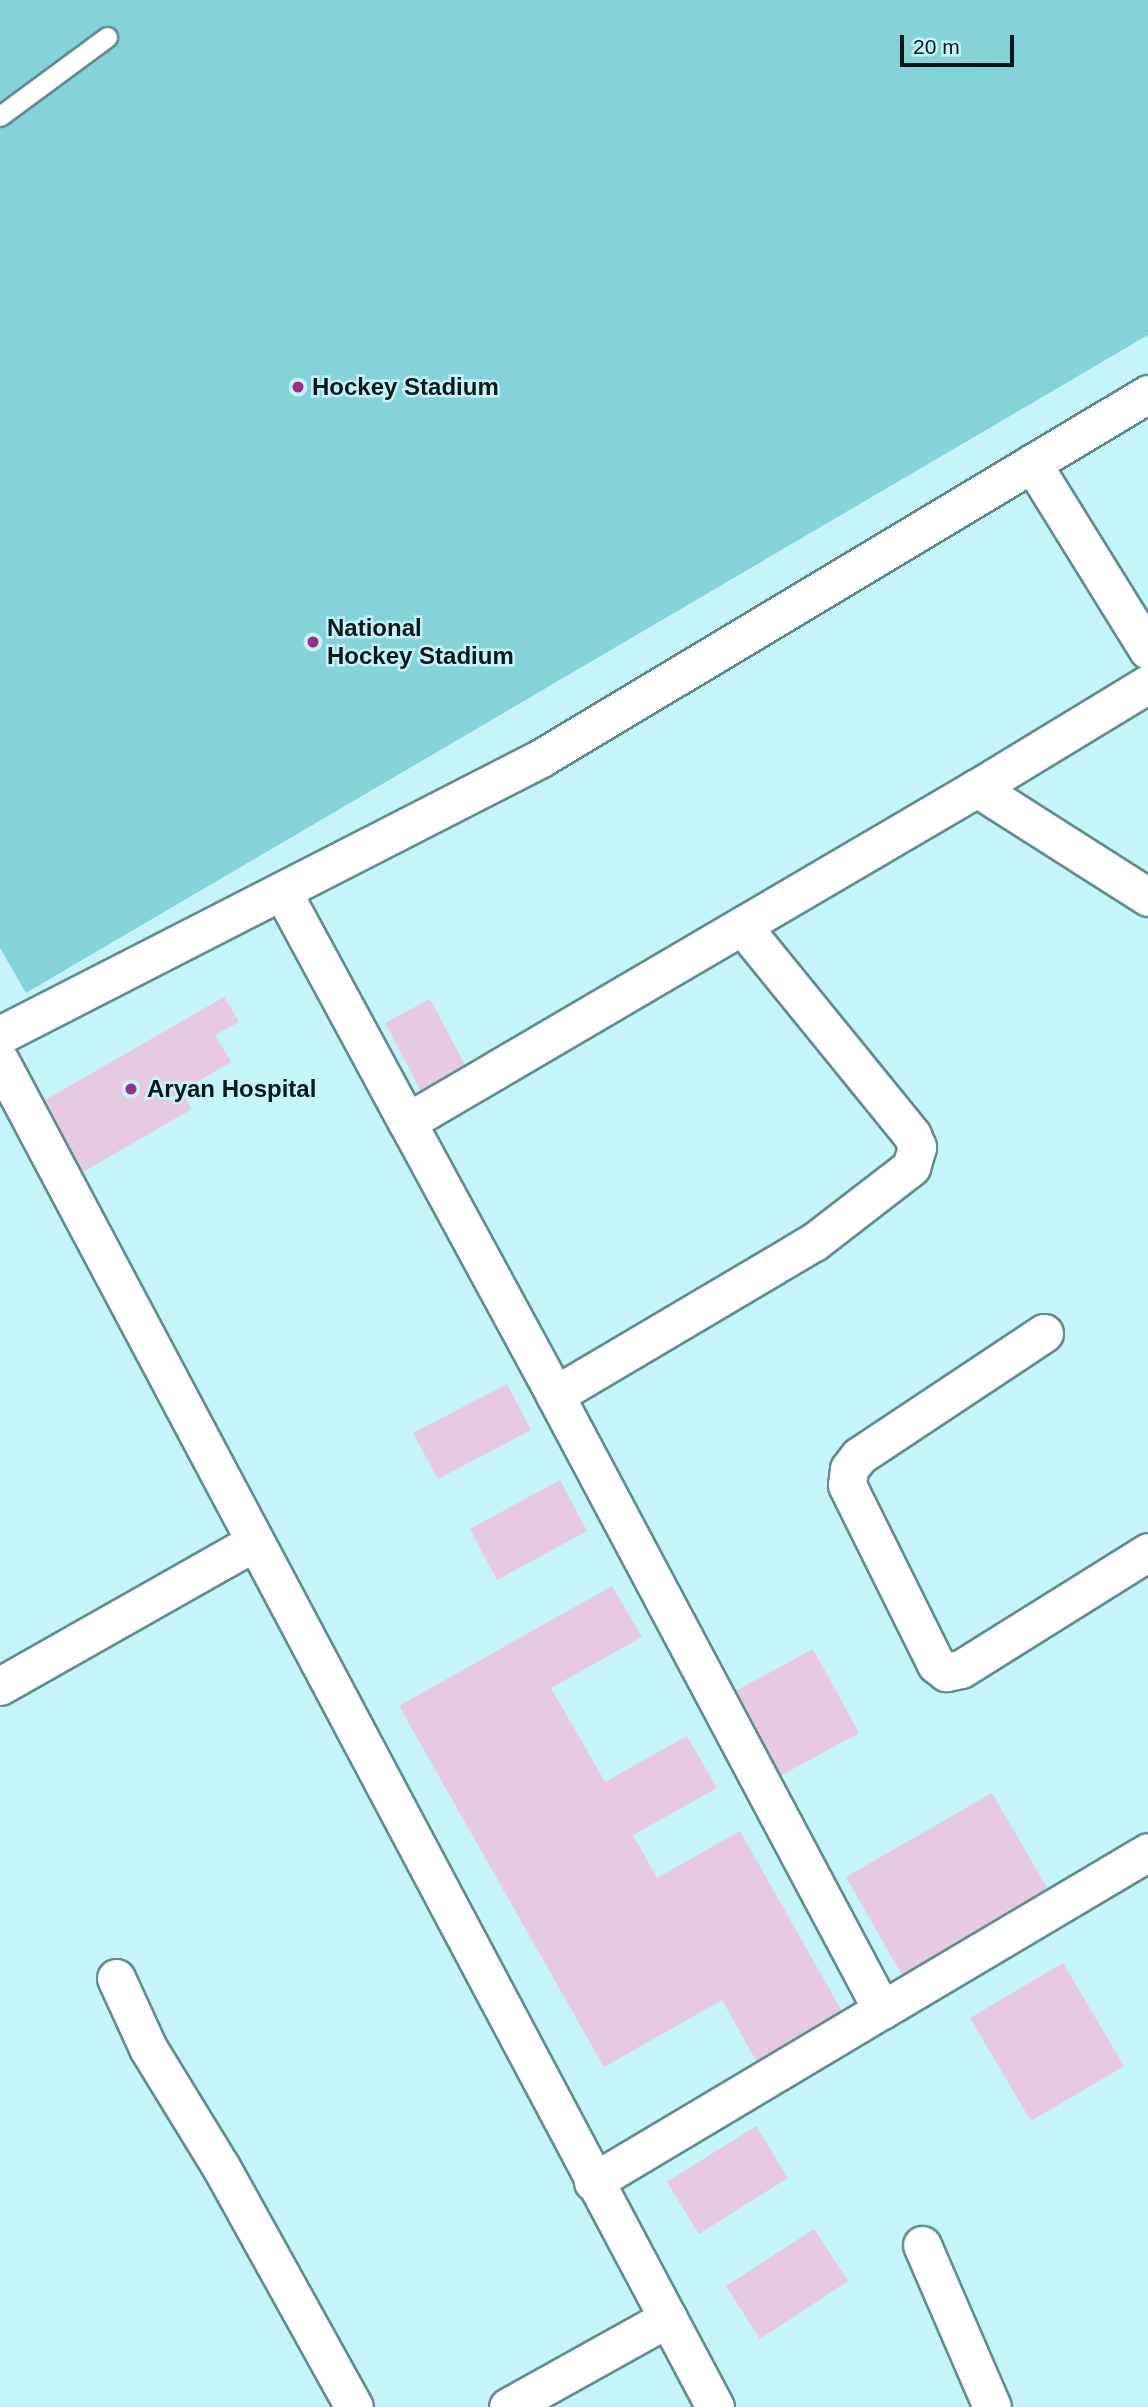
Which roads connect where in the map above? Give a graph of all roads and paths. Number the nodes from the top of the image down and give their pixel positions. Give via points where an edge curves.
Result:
1 (107, 37) dead end
2 (0, 116) edge
3 (1148, 394) edge
4 (1032, 463) junction
5 (1148, 650) edge
6 (1148, 684) edge
7 (977, 788) junction
8 (282, 891) junction
9 (1148, 897) edge
10 (742, 926) junction
11 (0, 1035) edge
12 (0, 1061) edge
13 (407, 1122) junction
14 (1044, 1333) dead end
15 (555, 1395) junction
16 (255, 1542) junction
17 (1148, 1552) edge
18 (0, 1686) edge
19 (1148, 1852) edge
20 (116, 1978) dead end
21 (882, 2010) junction
22 (593, 2182) junction
23 (922, 2245) dead end
24 (668, 2318) junction
25 (354, 2407) edge
26 (508, 2407) edge
27 (715, 2407) edge
28 (992, 2407) edge

1 - 2 lane
3 - 4 street
4 - 5 street
4 - 8 street via 541,758
6 - 7 street
7 - 9 street
7 - 10 street
8 - 11 street
8 - 13 street
10 - 13 street
10 - 15 street via 912,1135 917,1147 911,1167 814,1242
12 - 16 street
13 - 15 street
14 - 17 street via 859,1456 849,1469 847,1485 936,1664 946,1672 961,1669
15 - 21 street
16 - 18 street
16 - 22 street
19 - 21 street
20 - 25 street via 148,2048 221,2167
21 - 22 street
22 - 24 street
23 - 28 street
24 - 26 street
24 - 27 street

